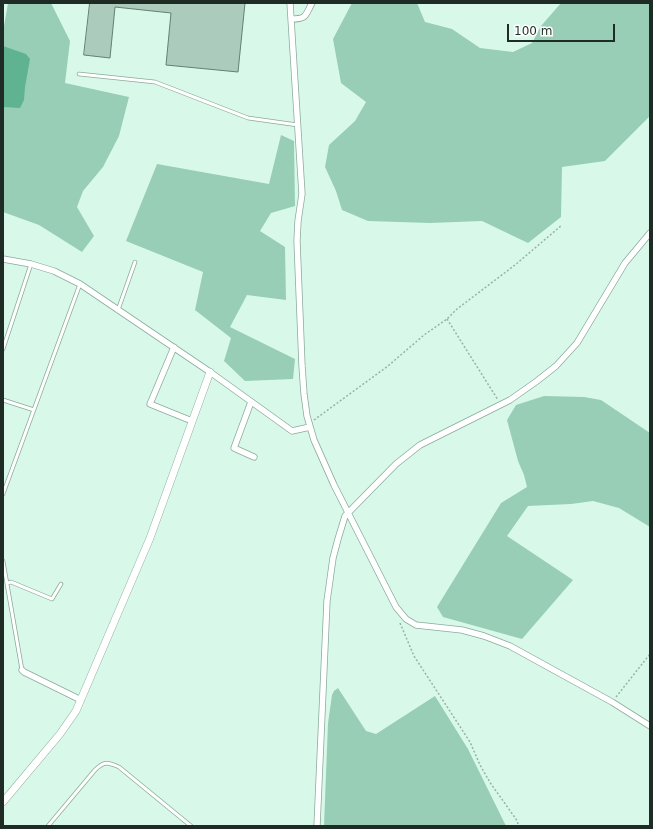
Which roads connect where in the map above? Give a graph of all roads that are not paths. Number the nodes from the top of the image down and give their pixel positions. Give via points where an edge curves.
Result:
1 (290, 3) edge
2 (312, 3) edge
3 (291, 19) junction
4 (79, 74) dead end
5 (298, 126) junction
6 (650, 233) edge
7 (3, 259) edge
8 (135, 262) dead end
9 (30, 264) junction
10 (80, 284) junction
11 (118, 310) junction
12 (174, 347) junction
13 (3, 349) edge
14 (210, 372) junction
15 (3, 400) edge
16 (251, 402) junction
17 (34, 410) junction
18 (192, 421) junction
19 (309, 425) junction
20 (254, 457) dead end
21 (3, 494) edge
22 (348, 512) junction
23 (3, 561) edge
24 (7, 582) junction
25 (61, 584) dead end
26 (22, 670) joint
27 (81, 700) junction
28 (650, 726) edge
29 (3, 802) edge
30 (48, 826) edge
31 (191, 826) edge
32 (317, 826) edge

1 - 3 street
2 - 3 street via 306,16 302,19
3 - 5 street
4 - 5 lane via 155,82 248,118
5 - 19 street via 302,194 297,241 302,373
6 - 22 street via 625,263 581,336 565,357 520,394 420,445 396,464
7 - 9 street
8 - 11 lane
9 - 10 street via 54,271
9 - 13 lane
10 - 11 street
10 - 17 lane
11 - 12 street
12 - 14 street
12 - 18 street via 150,404
14 - 16 street
14 - 18 street
15 - 17 lane
16 - 19 street via 292,431
16 - 20 street via 234,448
17 - 21 lane
18 - 27 street via 150,538
19 - 22 street via 331,479
22 - 28 street via 396,607 406,619 416,625 462,630 510,646
22 - 32 street via 338,539 328,601
23 - 24 lane
24 - 25 lane via 52,599
24 - 26 lane
26 - 27 street
27 - 29 street via 60,734
30 - 31 lane via 95,770 100,765 109,763 119,767

